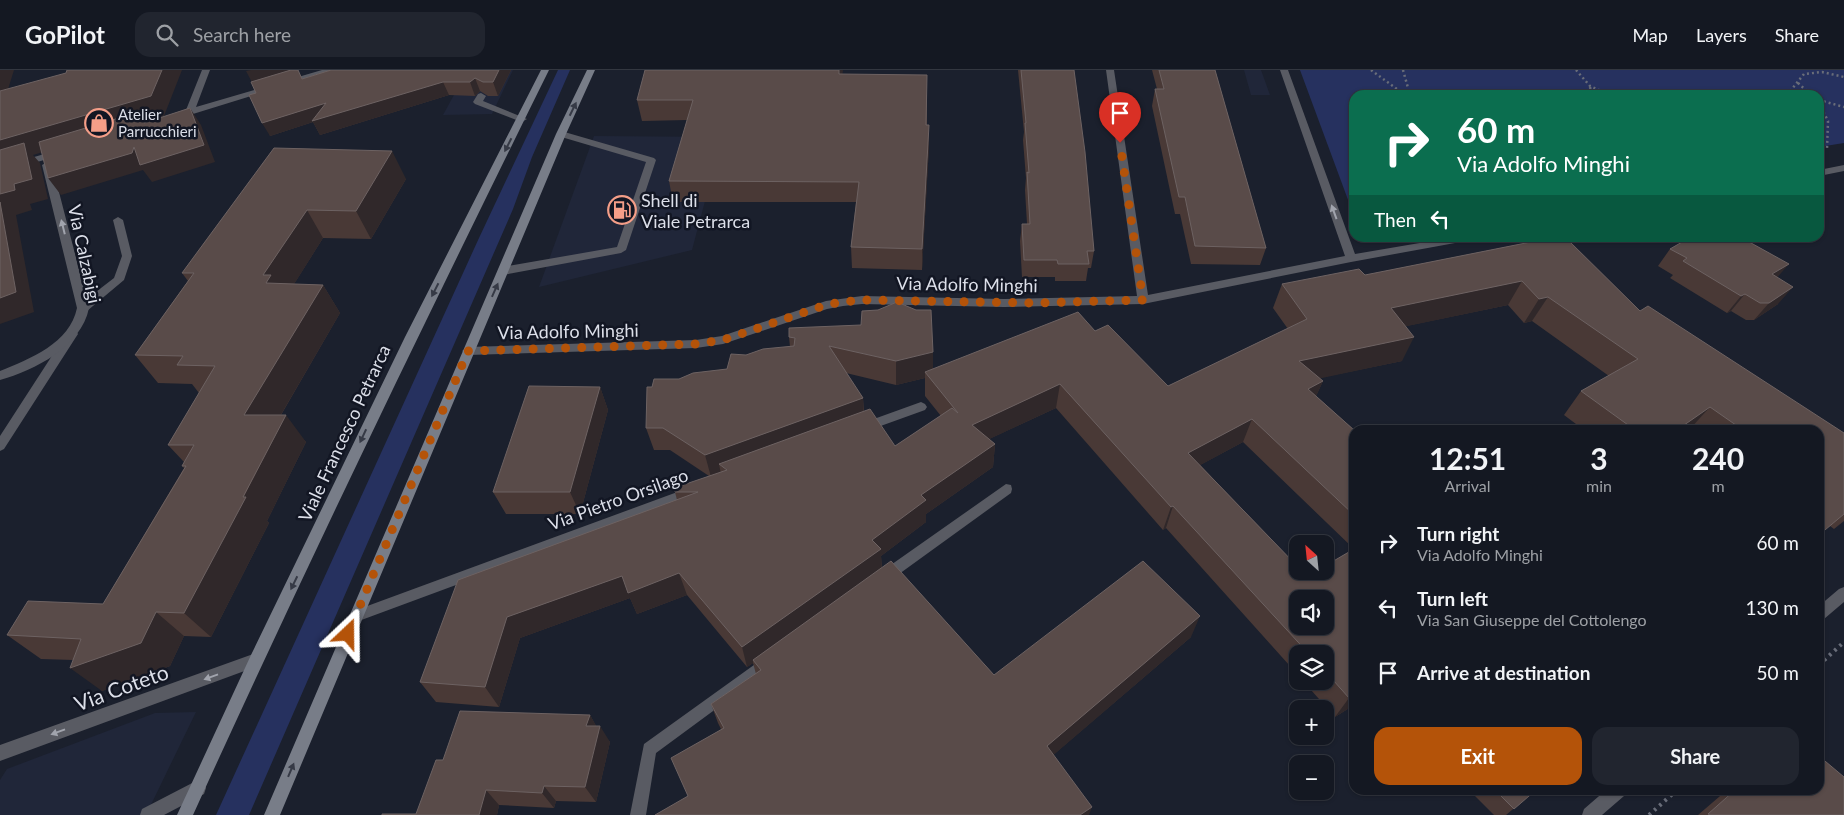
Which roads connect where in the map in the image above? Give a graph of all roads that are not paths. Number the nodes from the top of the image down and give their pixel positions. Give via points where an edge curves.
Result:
1 (206, 70) edge
2 (331, 70) edge
3 (545, 70) edge
4 (591, 70) edge
5 (1110, 70) edge
6 (1284, 70) edge
7 (481, 96) edge
8 (190, 112) junction
9 (522, 119) junction
10 (163, 120) edge
11 (561, 134) junction
12 (72, 148) edge
13 (45, 157) junction
14 (1844, 168) edge
15 (0, 170) edge
16 (1824, 172) edge
17 (118, 220) dead end
18 (1443, 242) edge
19 (1350, 258) junction
20 (503, 271) junction
21 (1143, 300) junction
22 (83, 308) junction
23 (78, 323) junction
24 (468, 351) junction
25 (0, 376) edge
26 (920, 407) dead end
27 (856, 431) edge
28 (0, 446) edge
29 (708, 486) edge
30 (1006, 489) dead end
31 (871, 587) edge
32 (1844, 593) edge
33 (1824, 611) edge
34 (356, 616) junction
35 (776, 656) edge
36 (256, 660) junction
37 (0, 753) edge
38 (198, 788) junction
39 (1612, 795) edge
40 (148, 815) edge
41 (185, 815) edge
42 (272, 815) edge
43 (638, 815) edge
44 (1590, 815) edge

1 - 8 street
2 - 8 street
3 - 9 main road, Viale Francesco Petrarca
11 -> 4 main road
5 - 21 street
19 -> 6 street
7 - 9 street via 478,102
8 - 10 street
9 -> 36 main road, Viale Francesco Petrarca via 410,337
11 - 20 main road
11 - 20 street via 651,160 621,250
12 - 13 street
13 - 15 street
22 -> 13 street, Via Calzabigi
14 - 16 street
17 - 22 street via 127,256 119,280
18 - 19 street, Via Adolfo Minghi
19 - 21 street, Via Adolfo Minghi
24 -> 20 main road
21 - 24 street, Via Adolfo Minghi via 1004,303 862,300 826,305 723,340 696,344
22 - 23 street, Via Calzabigi
23 - 25 street, Via Calzabigi via 62,343
23 - 28 street
24 - 34 main road
26 - 27 street
29 - 34 street, Via Pietro Orsilago
30 - 31 street
32 - 33 street
42 -> 34 main road
35 - 43 street via 649,748
36 -> 37 street, Via Coteto
36 - 38 main road, Viale Francesco Petrarca
38 - 40 street
38 - 41 main road, Viale Francesco Petrarca
39 - 44 street

